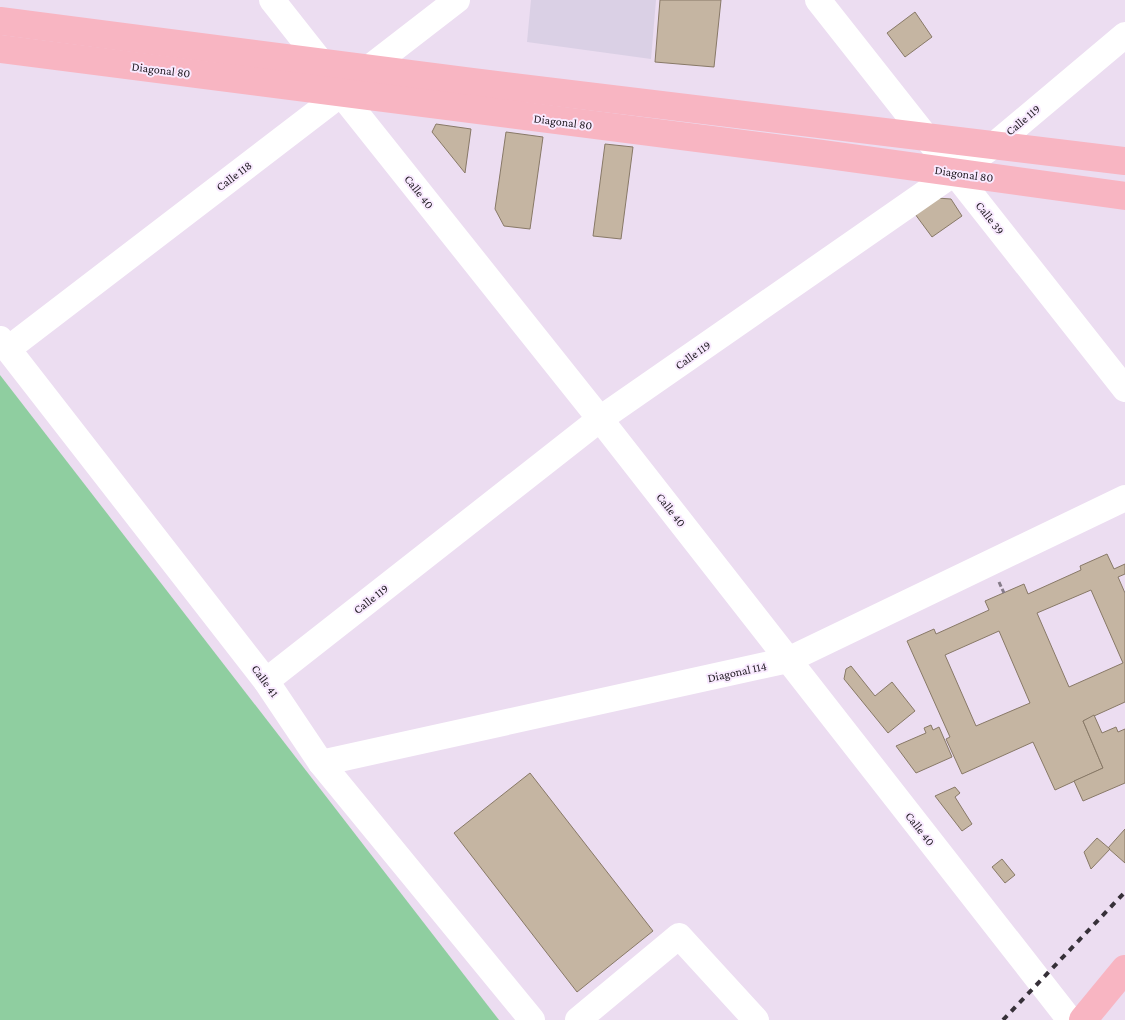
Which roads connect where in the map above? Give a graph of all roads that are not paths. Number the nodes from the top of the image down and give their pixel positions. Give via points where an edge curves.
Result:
1 (272, 0) edge
2 (457, 0) edge
3 (818, 0) edge
4 (0, 21) edge
5 (1125, 35) edge
6 (0, 49) edge
7 (321, 62) junction
8 (369, 68) junction
9 (341, 94) junction
10 (926, 136) junction
11 (993, 146) junction
12 (1125, 160) edge
13 (955, 173) junction
14 (1125, 196) edge
15 (4, 344) edge
16 (1125, 389) edge
17 (600, 420) junction
18 (1125, 498) edge
19 (788, 660) junction
20 (266, 681) junction
21 (321, 763) junction
22 (1125, 969) edge
23 (532, 1020) edge
24 (578, 1020) edge
25 (756, 1020) edge
26 (1070, 1020) edge
27 (1083, 1020) edge

1 - 7 street, Calle 40
2 - 8 street, Calle 118
3 - 10 street, Calle 39
4 - 7 main road
5 - 11 street, Calle 119
6 - 9 main road, Diagonal 80
7 - 8 main road
7 - 9 street, Calle 40
8 - 9 street, Calle 118
8 - 10 main road
9 - 13 main road, Diagonal 80
9 - 15 street, Calle 118
9 - 17 street, Calle 40
10 - 11 main road
10 - 13 street, Calle 39
11 - 12 main road
11 - 13 street, Calle 119
13 - 14 main road, Diagonal 80
13 - 16 street, Calle 39
13 - 17 street, Calle 119
15 - 20 street, Calle 41
17 - 19 street, Calle 40
17 - 20 street, Calle 119
18 - 19 street, Diagonal 114
19 - 21 street, Diagonal 114
19 - 26 street, Calle 40
20 - 21 street, Calle 41
21 - 23 street, Calle 41
22 - 27 main road
24 - 25 street via 679,936

